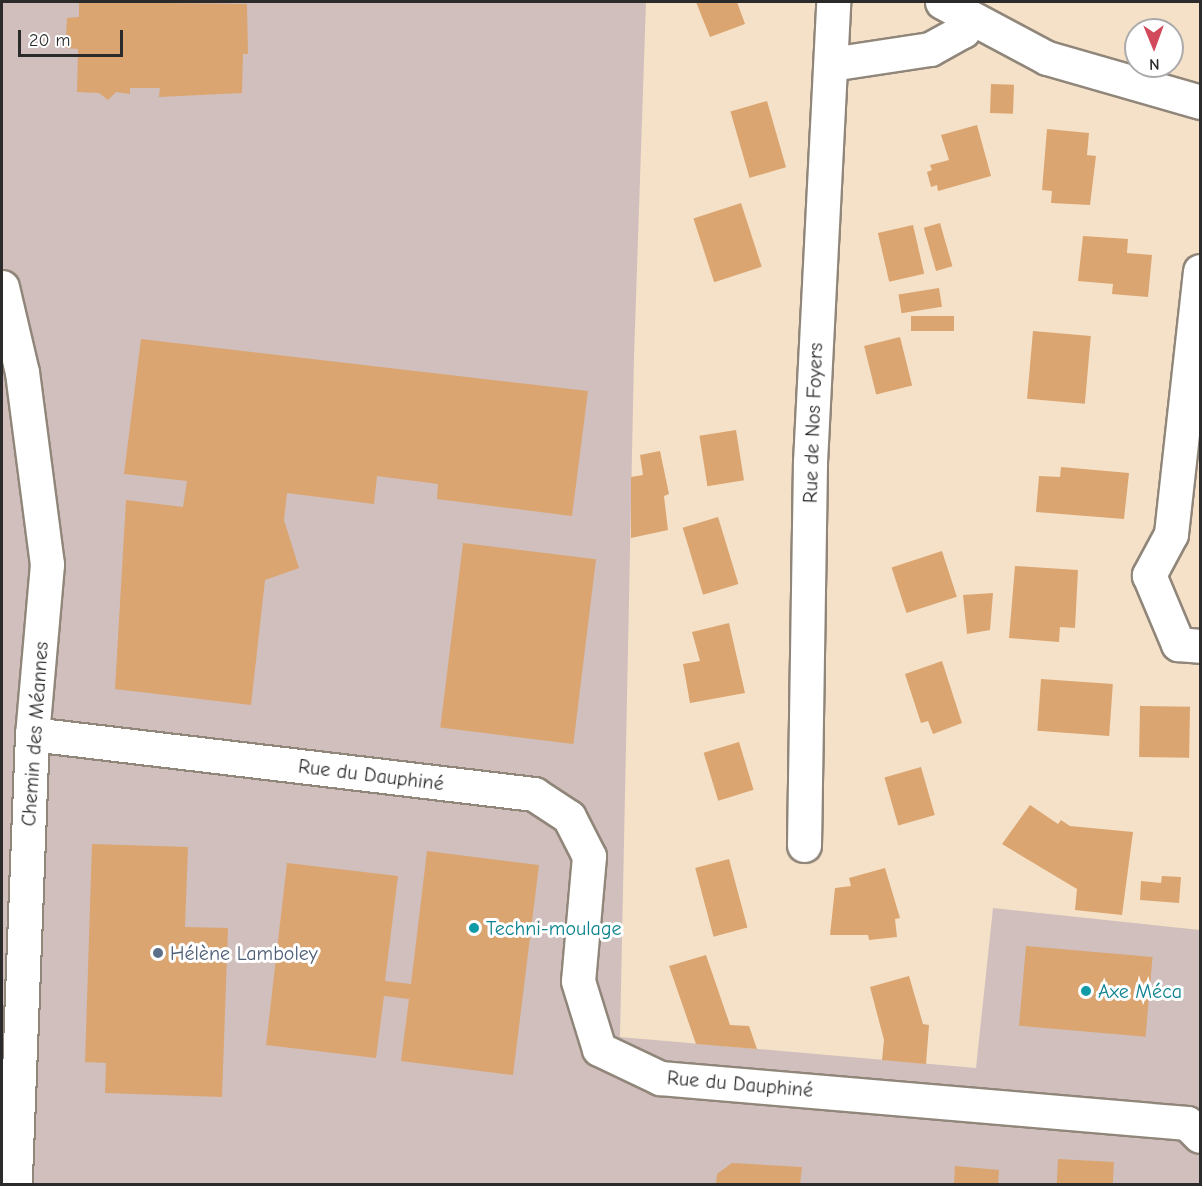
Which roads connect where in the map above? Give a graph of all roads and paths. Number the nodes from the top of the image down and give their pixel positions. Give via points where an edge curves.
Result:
1 (833, 2) edge
2 (942, 2) edge
3 (971, 20) junction
4 (831, 64) junction
5 (1200, 102) edge
6 (1200, 271) edge
7 (2, 287) edge
8 (1200, 646) edge
9 (32, 734) junction
10 (804, 845) dead end
11 (1200, 1136) edge
12 (15, 1185) edge

1 - 4 street, Rue de Nos Foyers
2 - 3 street
3 - 4 street via 963,31 930,49
3 - 5 street via 1047,58
4 - 10 street, Rue de Nos Foyers via 810,462
6 - 8 street via 1171,534 1149,575 1178,644
7 - 9 street, Chemin des Méannes via 22,372 47,564
9 - 11 street, Rue du Dauphiné via 534,794 569,817 590,856 578,981 599,1049 660,1078 1187,1123
9 - 12 street, Chemin des Méannes

